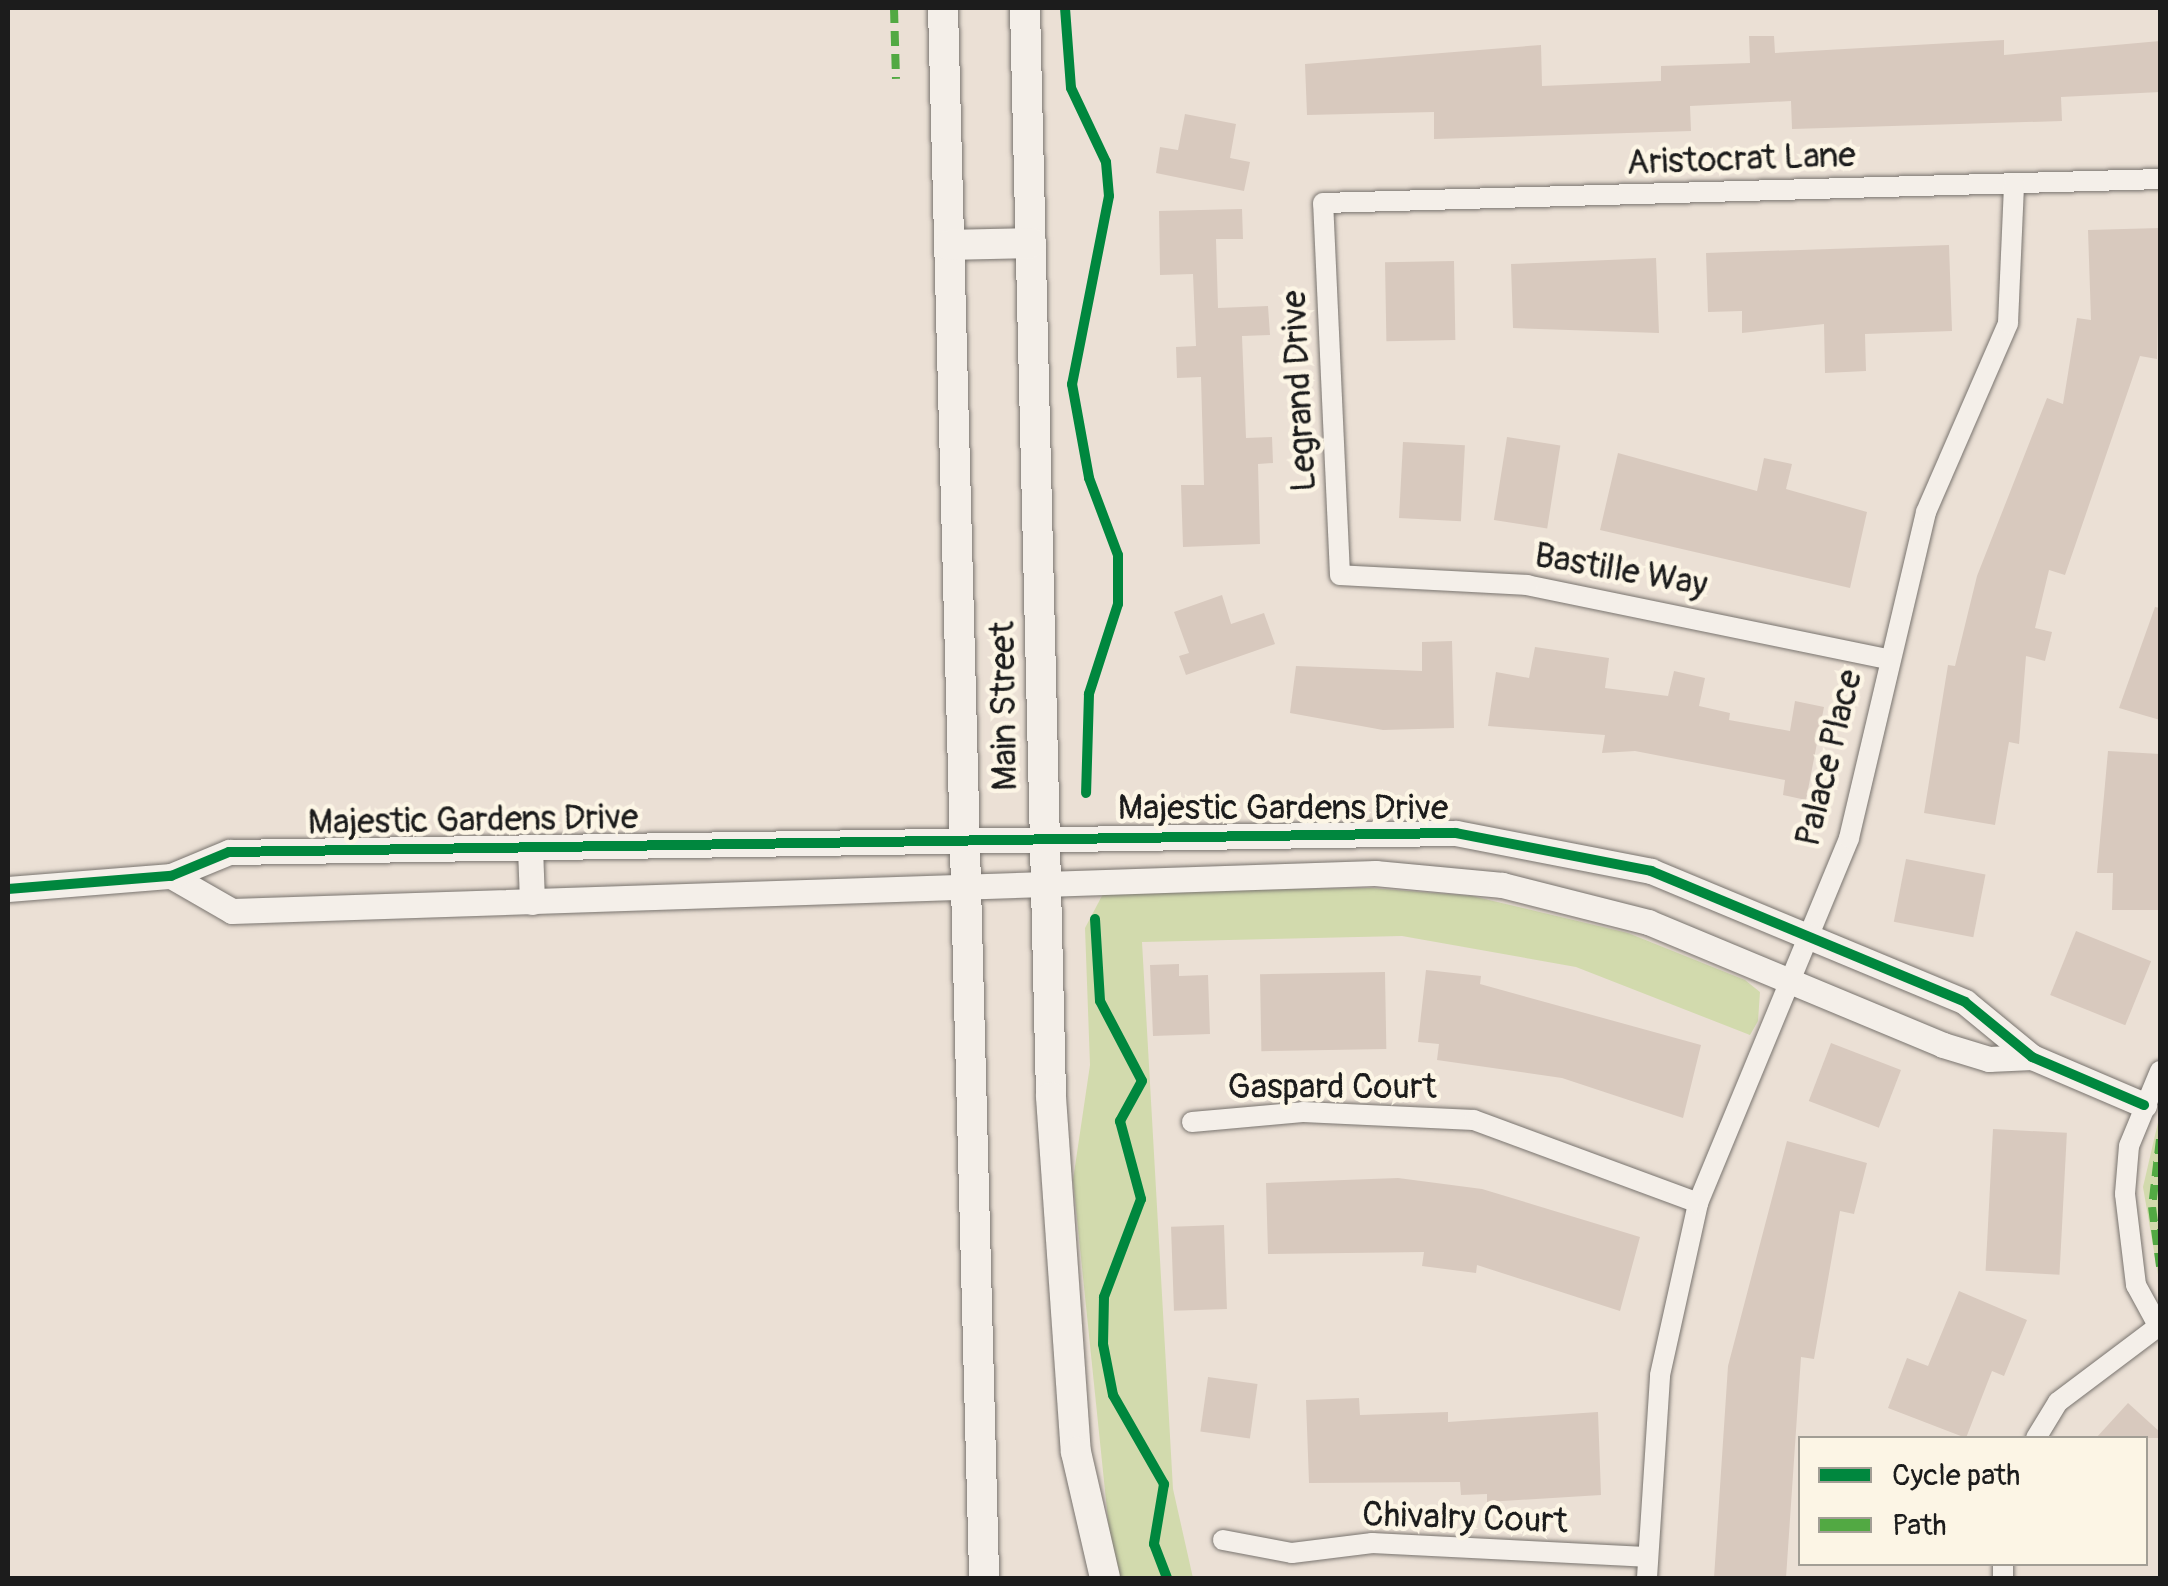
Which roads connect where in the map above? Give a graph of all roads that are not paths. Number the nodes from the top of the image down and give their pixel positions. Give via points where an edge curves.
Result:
1 (943, 8) edge
2 (1025, 8) edge
3 (2160, 180) edge
4 (2014, 184) junction
5 (1323, 203) joint
6 (1031, 243) junction
7 (950, 245) junction
8 (1340, 575) joint
9 (1887, 659) junction
10 (1045, 837) junction
11 (964, 839) junction
12 (530, 847) junction
13 (170, 876) junction
14 (1046, 884) junction
15 (965, 888) junction
16 (8, 890) edge
17 (532, 902) junction
18 (1807, 937) junction
19 (1788, 984) junction
20 (2032, 1058) junction
21 (2160, 1071) edge
22 (2144, 1105) junction
23 (1192, 1122) dead end
24 (1698, 1203) junction
25 (2160, 1327) edge
26 (2037, 1436) edge
27 (1223, 1540) dead end
28 (1647, 1568) edge
29 (984, 1578) edge
30 (1104, 1578) edge

1 - 7 main road, Main Street
2 - 6 main road, Main Street
3 - 4 street, Aristocrat Lane
4 - 5 street, Aristocrat Lane
4 - 9 street, Palace Place via 2008,323 1926,512
5 - 8 street, Legrand Drive
6 - 7 main road
6 - 10 main road, Main Street
7 - 11 main road, Main Street
8 - 9 street, Bastille Way via 1528,584
9 - 18 street, Palace Place via 1849,838
10 - 11 street, Majestic Gardens Drive
10 - 14 main road, Main Street
10 - 18 street, Majestic Gardens Drive via 1456,833 1650,871
11 - 12 street, Majestic Gardens Drive
11 - 15 main road, Main Street
12 - 13 street, Majestic Gardens Drive via 230,852
12 - 17 street
13 - 16 street, Majestic Gardens Drive
13 - 17 street, Majestic Gardens Drive via 232,911
14 - 15 street, Majestic Gardens Drive
14 - 19 street, Majestic Gardens Drive via 1375,873 1502,885 1648,922
14 - 30 main road, Main Street via 1066,1357 1085,1511
15 - 17 street, Majestic Gardens Drive
15 - 29 main road, Main Street
18 - 19 street, Palace Place
18 - 20 street, Majestic Gardens Drive via 1965,1002
19 - 20 street, Majestic Gardens Drive via 1974,1055
19 - 24 street, Palace Place
20 - 22 street, Majestic Gardens Drive
21 - 22 street
22 - 25 street via 2130,1146 2126,1241
23 - 24 street, Gaspard Court via 1302,1112 1474,1120
24 - 28 street, Palace Place via 1660,1375
25 - 26 street via 2058,1402
27 - 28 street, Chivalry Court via 1292,1554 1372,1543

